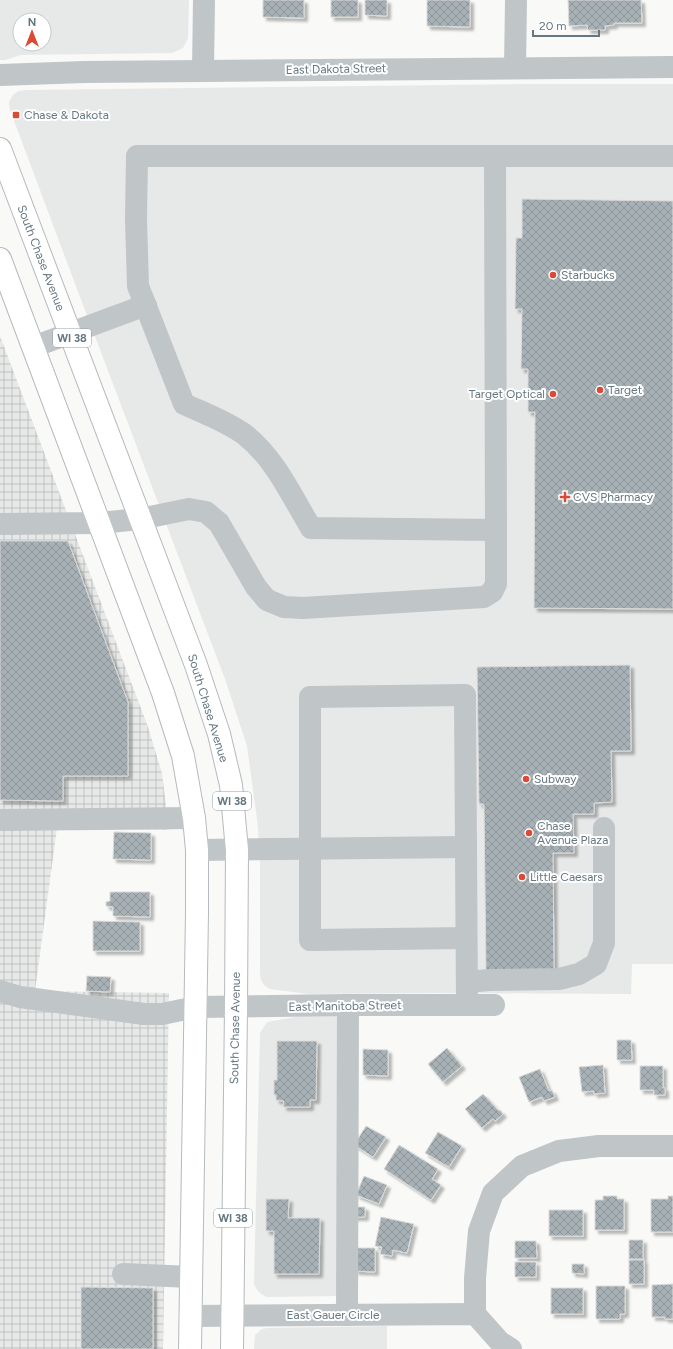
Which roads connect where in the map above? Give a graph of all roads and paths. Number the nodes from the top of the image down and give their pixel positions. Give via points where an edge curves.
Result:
1 (204, 0) edge
2 (516, 0) edge
3 (673, 67) edge
4 (515, 68) junction
5 (203, 71) junction
6 (0, 75) edge
7 (0, 149) edge
8 (495, 156) junction
9 (673, 156) edge
10 (0, 259) edge
11 (146, 305) junction
12 (70, 333) junction
13 (33, 347) junction
14 (140, 519) junction
15 (99, 523) junction
16 (0, 524) edge
17 (496, 530) junction
18 (194, 818) junction
19 (0, 820) edge
20 (604, 828) dead end
21 (466, 847) junction
22 (310, 849) junction
23 (197, 850) junction
24 (236, 850) junction
25 (466, 938) junction
26 (467, 982) junction
27 (0, 991) edge
28 (348, 1005) junction
29 (467, 1005) junction
30 (494, 1005) dead end
31 (196, 1007) junction
32 (236, 1007) junction
33 (673, 1146) edge
34 (123, 1274) dead end
35 (191, 1277) junction
36 (475, 1314) junction
37 (347, 1315) junction
38 (190, 1316) junction
39 (233, 1316) junction
40 (190, 1349) edge
41 (232, 1349) edge
42 (511, 1349) edge

1 - 5 street
2 - 4 street
3 - 4 street, East Dakota Street
4 - 5 street, East Dakota Street
5 - 6 street, East Dakota Street
7 - 12 main road, South Chase Avenue / WI 38
8 - 9 street
8 - 11 street via 137,156 138,286
8 - 17 street
10 - 13 main road
11 - 12 street
11 - 17 street via 184,404 244,434 260,449 273,465 311,528
12 - 13 street
12 - 14 main road, South Chase Avenue / WI 38
13 - 15 main road
14 - 15 street
14 - 17 street via 189,509 206,512 220,522 256,587 267,600 284,606 303,608 484,597 492,592 496,584
14 - 24 main road, South Chase Avenue / WI 38 via 196,665 219,734 231,785
15 - 16 street
15 - 18 main road via 165,700 183,756
18 - 19 street
18 - 23 main road
20 - 26 street via 604,943 596,964 579,974 559,979
21 - 22 street
21 - 22 street via 464,695 458,695 310,697
21 - 25 street
22 - 24 street
22 - 25 street via 310,940
23 - 24 street
23 - 31 main road
24 - 32 main road, South Chase Avenue / WI 38
25 - 26 street
26 - 29 street
27 - 31 street, East Manitoba Street via 20,997 144,1014 162,1014
28 - 29 street, East Manitoba Street
28 - 32 street, East Manitoba Street
28 - 37 street
29 - 30 street, East Manitoba Street
31 - 32 street, East Manitoba Street
31 - 35 main road
32 - 39 main road, South Chase Avenue / WI 38
33 - 36 street via 599,1146 559,1151 522,1166 493,1193 479,1231 474,1278
34 - 35 street
35 - 38 main road
36 - 37 street, East Gauer Circle
36 - 42 street via 500,1342
37 - 39 street, East Gauer Circle
38 - 39 street, East Gauer Circle
38 - 40 main road
39 - 41 main road, South Chase Avenue / WI 38

